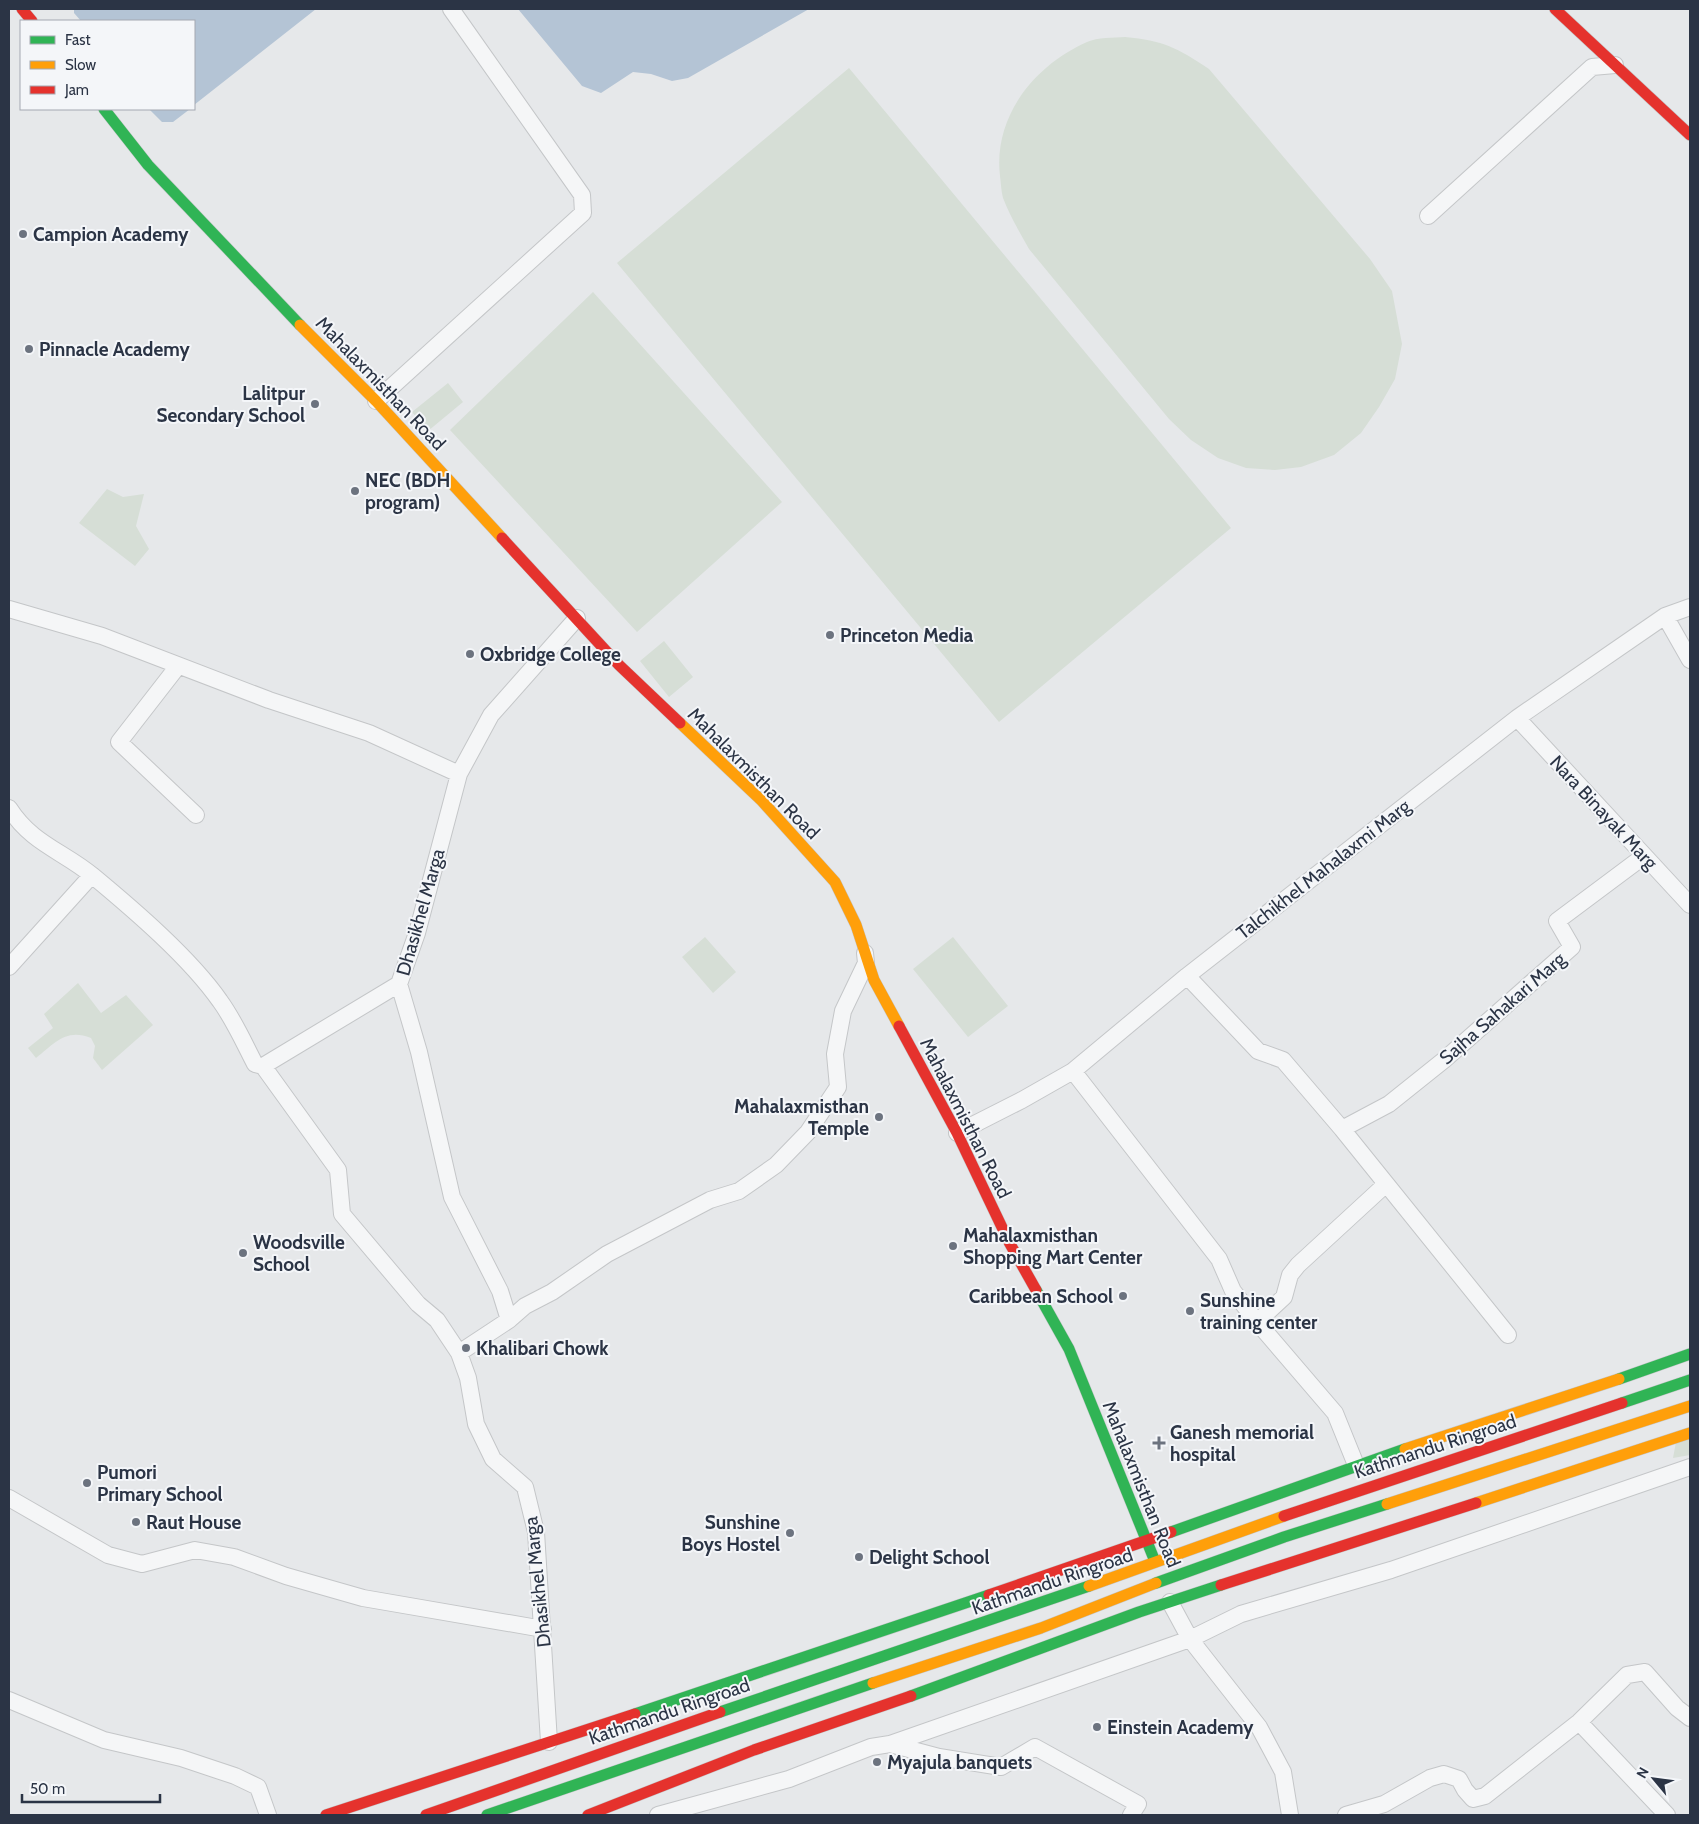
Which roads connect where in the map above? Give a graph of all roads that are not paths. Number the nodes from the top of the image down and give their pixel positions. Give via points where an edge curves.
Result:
1 (22, 9) edge
2 (451, 9) edge
3 (1555, 9) edge
4 (31, 20) edge
5 (1615, 65) junction
6 (105, 110) edge
7 (1690, 135) edge
8 (1428, 216) dead end
9 (376, 401) junction
10 (1690, 607) edge
11 (9, 609) edge
12 (1666, 616) junction
13 (577, 618) junction
14 (1690, 660) edge
15 (178, 666) junction
16 (1517, 718) junction
17 (459, 774) junction
18 (9, 808) edge
19 (196, 815) dead end
20 (1644, 856) junction
21 (92, 875) junction
22 (1690, 905) edge
23 (864, 947) junction
24 (9, 967) edge
25 (1187, 976) junction
26 (399, 984) junction
27 (263, 1066) junction
28 (1073, 1071) junction
29 (1342, 1130) junction
30 (957, 1133) junction
31 (1384, 1184) junction
32 (509, 1320) junction
33 (1256, 1322) junction
34 (1508, 1335) dead end
35 (459, 1353) junction
36 (1690, 1354) edge
37 (1690, 1380) edge
38 (1690, 1406) edge
39 (1690, 1433) edge
40 (1356, 1465) junction
41 (1687, 1471) edge
42 (9, 1498) edge
43 (1147, 1541) junction
44 (1156, 1563) junction
45 (1162, 1581) junction
46 (1170, 1602) junction
47 (543, 1629) junction
48 (1190, 1639) junction
49 (9, 1700) edge
50 (1690, 1718) edge
51 (1579, 1722) junction
52 (549, 1742) junction
53 (890, 1744) junction
54 (268, 1815) edge
55 (326, 1815) edge
56 (426, 1815) edge
57 (487, 1815) edge
58 (588, 1815) edge
59 (658, 1815) edge
60 (1131, 1815) edge
61 (1290, 1815) edge
62 (1346, 1815) edge
63 (1667, 1815) edge

1 - 4 main road
2 - 9 street via 582,195 583,214
3 - 5 main road
5 - 7 main road
5 - 8 street via 1592,67
6 - 9 main road, Mahalaxmisthan Road via 154,172
9 - 13 main road, Mahalaxmisthan Road
10 - 12 street, Talchikhel Mahalaxmi Marg
11 - 15 street via 102,636
12 - 14 street
12 - 16 street, Talchikhel Mahalaxmi Marg
13 - 17 street, Dhasikhel Marga via 491,715
13 - 23 main road, Mahalaxmisthan Road via 619,665 762,801 835,882
15 - 17 street via 368,733
15 - 19 street via 118,742
16 - 20 street, Nara Binayak Marg
16 - 25 street, Talchikhel Mahalaxmi Marg
17 - 26 street, Dhasikhel Marga
18 - 21 street, Dhasikhel Marga via 17,821 49,849
20 - 22 street, Nara Binayak Marg
20 - 29 street, Sajha Sahakari Marg via 1557,920 1572,947 1389,1104
21 - 24 street
21 - 27 street, Dhasikhel Marga via 173,947 220,1001 255,1064
23 - 30 main road, Mahalaxmisthan Road via 874,980
23 - 32 street via 866,963 842,1011 835,1054 838,1086 802,1138 776,1165 740,1191 710,1200 607,1254 552,1292 525,1306
25 - 28 street, Talchikhel Mahalaxmi Marg
25 - 29 street via 1258,1051 1282,1060
26 - 27 street
26 - 32 street, Dhasikhel Marga via 419,1052 452,1197 500,1291
27 - 35 street, Dhasikhel Marga via 338,1170 342,1214 418,1304 437,1320
28 - 30 street, Talchikhel Mahalaxmi Marg
28 - 33 street via 1219,1259 1233,1291
29 - 31 street
30 - 43 main road, Mahalaxmisthan Road via 1009,1242 1069,1349
31 - 33 street via 1298,1265 1290,1275 1284,1297
31 - 34 street
32 - 35 street
33 - 40 street via 1335,1413
35 - 47 street, Dhasikhel Marga via 468,1378 476,1424 493,1459 525,1487 536,1532
36 - 40 main road
37 - 44 main road, Kathmandu Ringroad via 1294,1512
38 - 45 main road, Kathmandu Ringroad via 1284,1537
39 - 46 main road
40 - 43 main road
41 - 48 street via 1391,1570 1241,1614
42 - 47 street via 108,1555 142,1564 195,1550 234,1557 363,1598
43 - 44 main road, Mahalaxmisthan Road
43 - 52 main road
44 - 45 main road, Mahalaxmisthan Road
44 - 56 main road, Kathmandu Ringroad
45 - 46 main road, Mahalaxmisthan Road
45 - 57 main road, Kathmandu Ringroad via 1041,1628
46 - 48 street
46 - 58 main road via 754,1750
47 - 52 street, Dhasikhel Marga
48 - 53 street
48 - 61 street via 1259,1727 1283,1772
49 - 54 street via 104,1740 180,1758 258,1787
50 - 51 street via 1676,1708 1645,1672 1627,1675
51 - 62 street via 1485,1796 1473,1799 1459,1779 1444,1774 1416,1784 1384,1804
51 - 63 street
52 - 55 main road
53 - 59 street via 789,1779
53 - 60 street via 1001,1767 1035,1747 1138,1804

